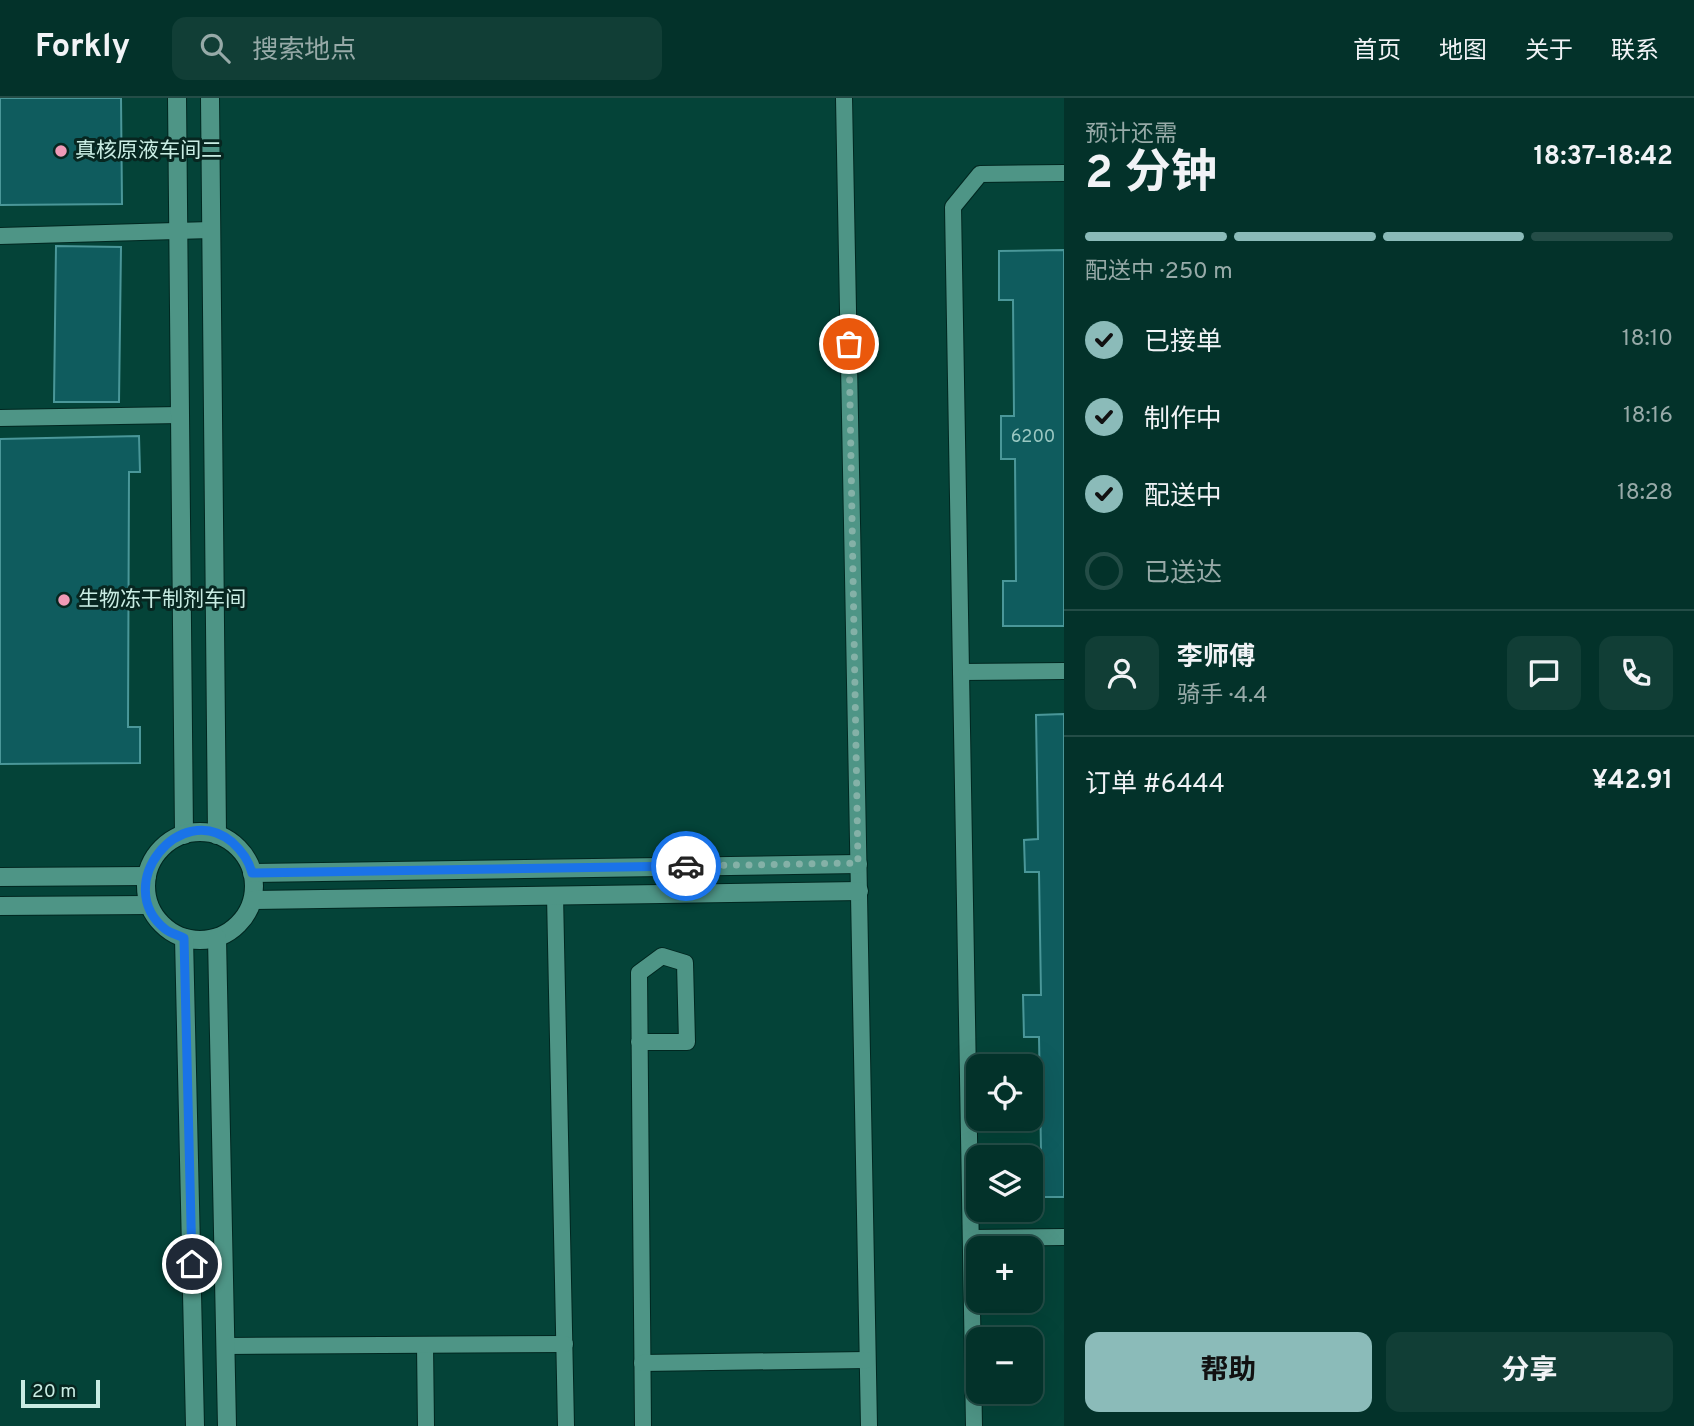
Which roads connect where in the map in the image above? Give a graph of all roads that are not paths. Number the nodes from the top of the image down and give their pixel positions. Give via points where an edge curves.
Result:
1 (177, 98) edge
2 (210, 98) edge
3 (844, 98) edge
4 (1064, 173) edge
5 (211, 230) junction
6 (178, 231) junction
7 (0, 236) edge
8 (180, 415) junction
9 (0, 418) edge
10 (1064, 671) edge
11 (961, 672) junction
12 (184, 835) junction
13 (217, 835) junction
14 (858, 863) junction
15 (252, 873) junction
16 (147, 876) junction
17 (0, 877) edge
18 (859, 891) junction
19 (555, 895) junction
20 (253, 900) junction
21 (149, 905) junction
22 (0, 906) edge
23 (184, 938) junction
24 (217, 938) junction
25 (639, 1042) junction
26 (971, 1236) edge
27 (1043, 1237) edge
28 (1064, 1237) edge
29 (972, 1313) edge
30 (565, 1344) junction
31 (425, 1345) junction
32 (226, 1346) junction
33 (867, 1360) junction
34 (642, 1363) junction
35 (195, 1426) edge
36 (227, 1426) edge
37 (426, 1426) edge
38 (566, 1426) edge
39 (643, 1426) edge
40 (869, 1426) edge
41 (974, 1426) edge

1 - 6 street
2 - 5 street
3 - 14 lane
4 - 11 lane via 980,174 953,207
5 - 6 lane
5 - 13 street
6 - 7 lane
6 - 8 street
8 - 9 lane
8 - 12 street
10 - 11 lane
11 - 26 lane
12 - 13 street
12 - 16 street via 161,848
13 - 15 street via 241,850
14 - 15 street
14 - 18 lane
15 - 20 street
16 - 17 street
16 - 21 street
18 - 19 street
18 - 33 lane
19 - 20 street
19 - 30 lane
20 - 24 street via 233,930
21 - 22 street
21 - 23 street via 166,929
23 - 24 street
23 - 35 street
24 - 32 street
25 - 25 lane via 639,973 662,956 685,963 687,1042
25 - 34 lane
27 - 28 lane
29 - 41 lane
30 - 31 lane
30 - 38 lane
31 - 32 lane
31 - 37 lane
32 - 36 street
33 - 34 lane
33 - 40 lane
34 - 39 lane

